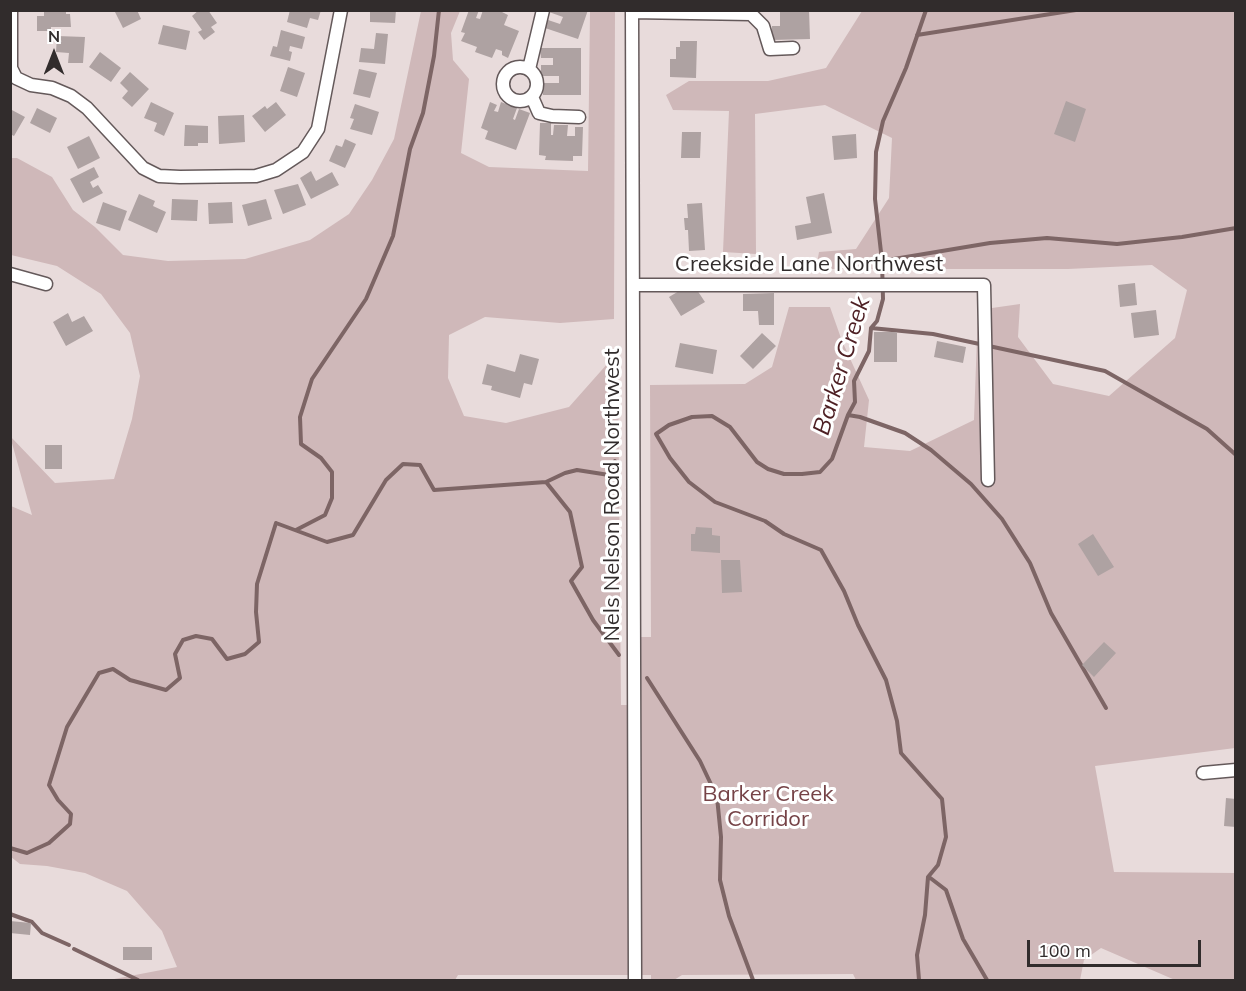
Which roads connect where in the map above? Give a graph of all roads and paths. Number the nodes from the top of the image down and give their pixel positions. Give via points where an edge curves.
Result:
1 (11, 10) edge
2 (341, 10) edge
3 (632, 11) edge
4 (539, 12) edge
5 (793, 48) dead end
6 (529, 69) junction
7 (532, 97) junction
8 (579, 117) dead end
9 (10, 274) edge
10 (46, 284) dead end
11 (633, 285) junction
12 (988, 480) dead end
13 (1236, 770) edge
14 (1203, 773) dead end
15 (635, 981) edge

1 - 2 street via 11,68 16,78 71,96 143,168 159,176 180,177 256,176 276,170 303,152 318,129
3 - 5 street via 751,14 763,26 770,49
3 - 11 street, Nels Nelson Road Northwest
4 - 6 street
6 - 7 street via 538,82
6 - 7 street via 518,67 508,72 503,88 515,101
7 - 8 street via 539,113
9 - 10 street
11 - 12 street, Creekside Lane Northwest via 984,285
11 - 15 street, Nels Nelson Road Northwest
13 - 14 street

